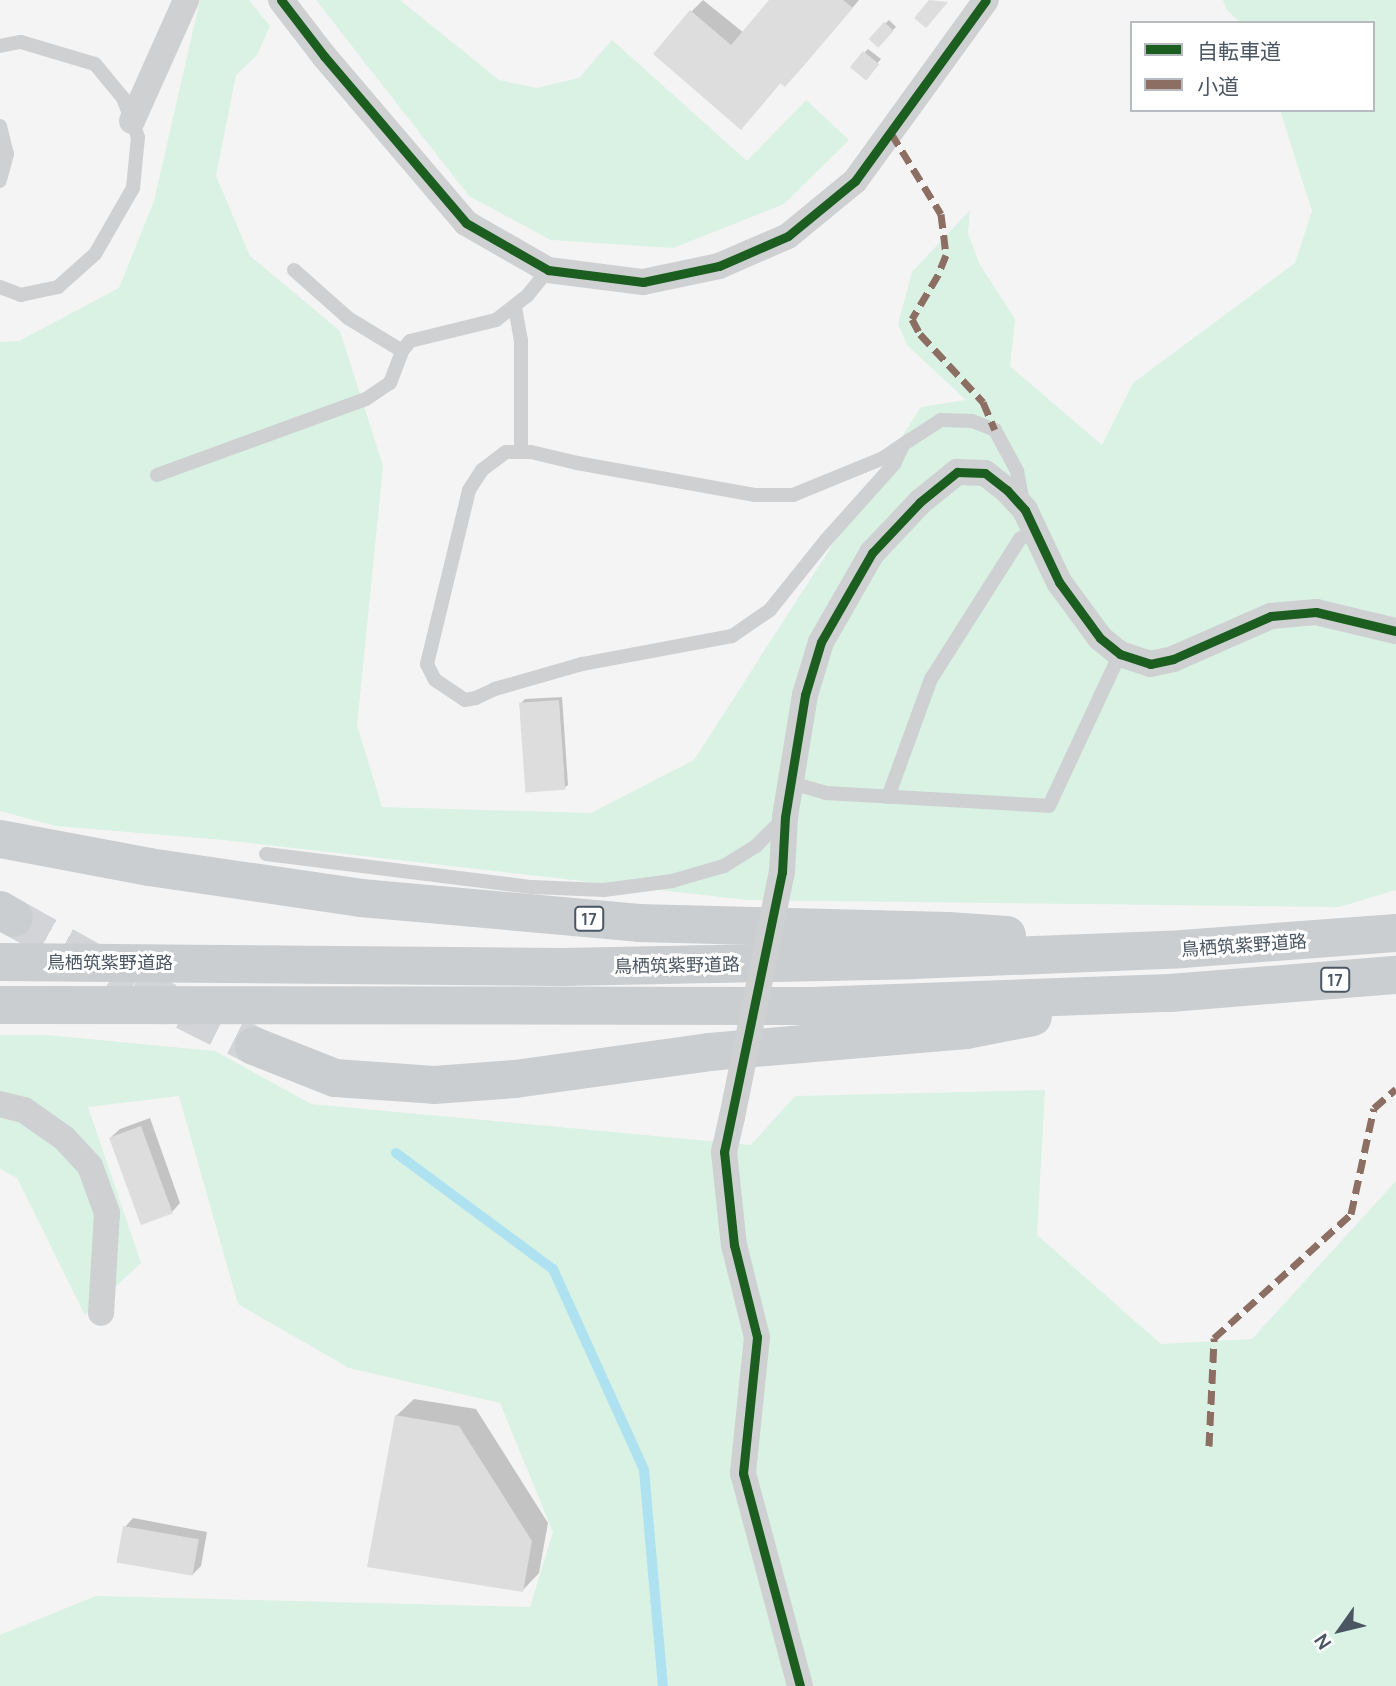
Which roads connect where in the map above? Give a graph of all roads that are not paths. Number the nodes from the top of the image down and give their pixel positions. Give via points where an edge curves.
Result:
1 (186, 0) edge
2 (281, 0) edge
3 (986, 0) edge
4 (0, 46) edge
5 (132, 121) junction
6 (0, 126) edge
7 (0, 181) edge
8 (295, 270) dead end
9 (548, 271) junction
10 (0, 287) edge
11 (514, 307) junction
12 (402, 351) junction
13 (903, 444) junction
14 (521, 452) junction
15 (157, 475) dead end
16 (1029, 520) junction
17 (1396, 631) edge
18 (1120, 654) junction
19 (792, 783) junction
20 (888, 797) junction
21 (785, 817) junction
22 (0, 839) edge
23 (267, 854) dead end
24 (1396, 933) edge
25 (1182, 949) junction
26 (0, 962) edge
27 (1396, 975) edge
28 (1170, 993) junction
29 (0, 1004) edge
30 (254, 1046) tunnel mouth
31 (0, 1104) edge
32 (101, 1313) dead end
33 (800, 1686) edge

1 - 5 street
2 - 9 street via 466,223
3 - 9 street via 855,181 788,236 719,265 643,282
4 - 5 lane via 21,42 95,64 123,98
5 - 10 lane via 138,137 133,188 95,254 58,287 21,295
6 - 7 lane via 7,154
8 - 12 lane via 348,318
9 - 11 lane
11 - 12 lane via 496,320 410,341
11 - 14 lane via 522,340
12 - 15 lane via 390,383 366,399
13 - 14 lane via 883,458 793,495 714,489
13 - 14 lane via 894,464 769,610 732,636 582,664 465,700 435,680 427,664 435,627 469,489 482,470 506,452
13 - 16 lane via 941,420 972,421 995,430 1017,471
16 - 18 street via 1065,591 1100,638
16 - 19 street via 1007,489 985,473 957,472 920,502 872,553 821,642 805,695
16 - 20 lane via 932,679
17 - 18 street via 1316,612 1271,616 1173,659 1150,664
18 - 20 lane via 1049,806
19 - 20 lane via 826,793
19 - 21 street
21 - 23 lane via 757,846 724,866 672,881 604,890 532,887
21 - 33 street, bridge via 782,872 724,1152 734,1245 757,1338 744,1473
22 - 25 main road, 17 via 149,867 389,901 639,923 948,931
24 - 25 main road, 鳥栖筑紫野道路 / 17
25 - 26 main road, 鳥栖筑紫野道路 / 17 via 562,967
27 - 28 main road, 17
28 - 29 main road, 17 via 812,1006
28 - 30 main road, 17 via 966,1030 709,1052 515,1079 434,1084 335,1078
31 - 32 street via 24,1110 64,1138 90,1166 107,1213

